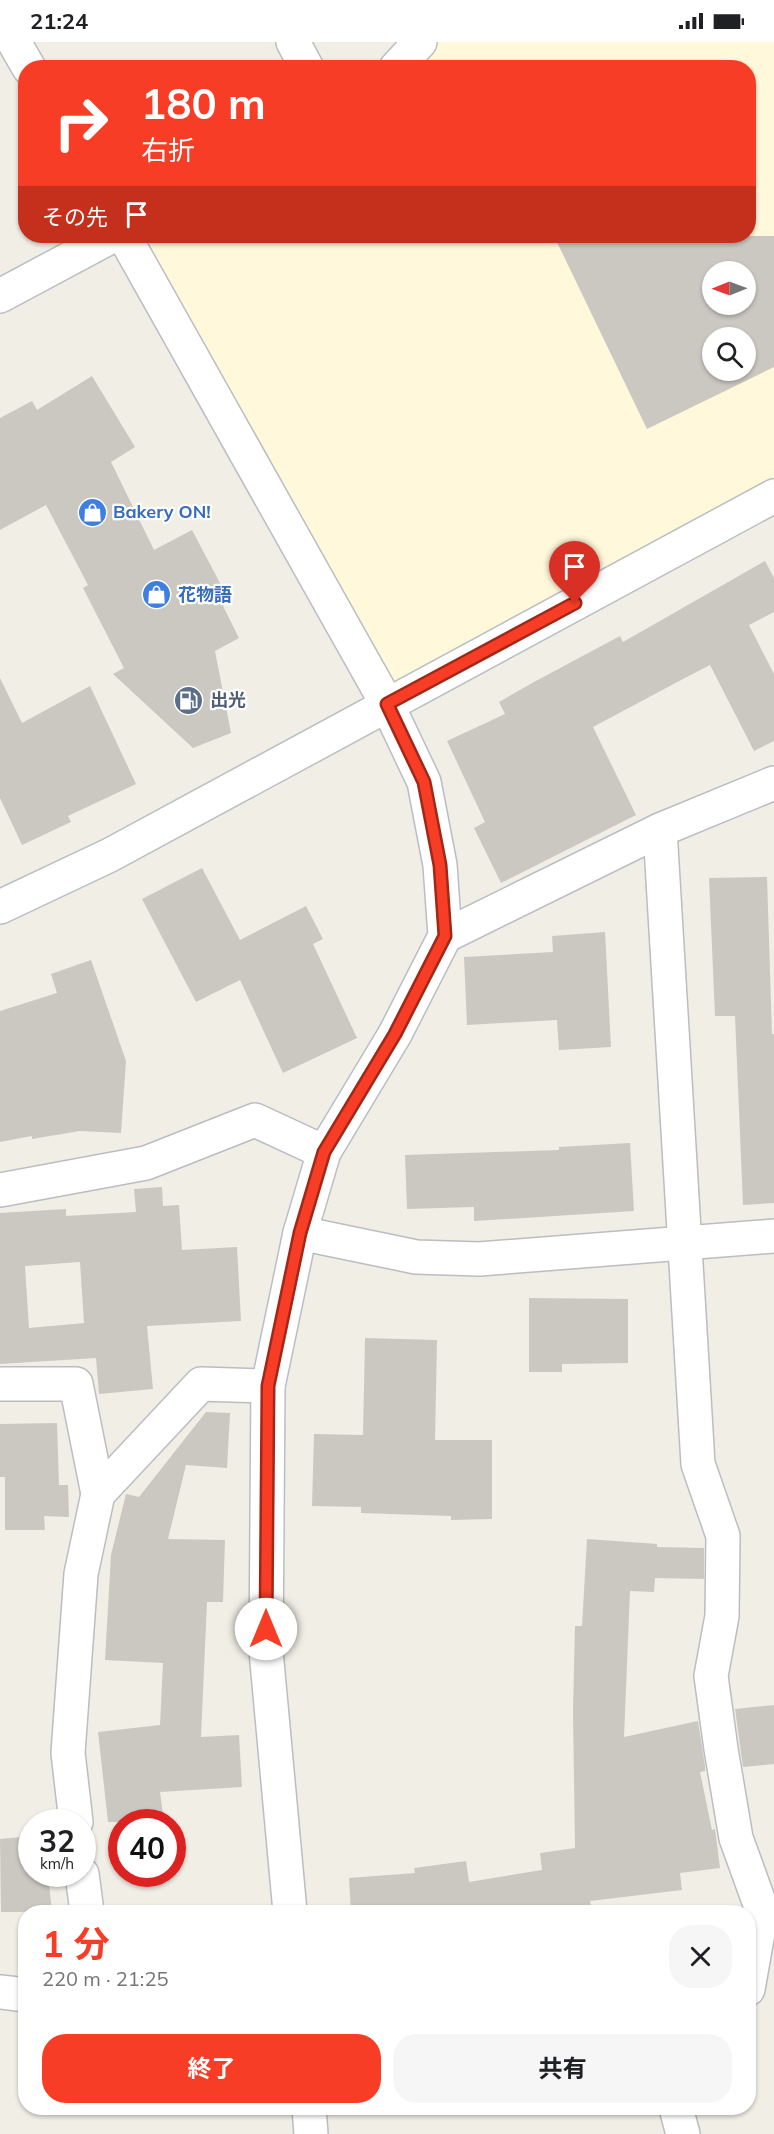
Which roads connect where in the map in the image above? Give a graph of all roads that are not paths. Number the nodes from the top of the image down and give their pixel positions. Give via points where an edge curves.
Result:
1 (14, 42) edge
2 (293, 42) edge
3 (420, 42) edge
4 (24, 60) edge
5 (303, 60) edge
6 (403, 60) edge
7 (99, 243) edge
8 (128, 243) edge
9 (0, 296) edge
10 (774, 496) edge
11 (387, 704) junction
12 (774, 783) edge
13 (660, 830) junction
14 (2, 902) edge
15 (445, 936) junction
16 (324, 1152) junction
17 (0, 1190) edge
18 (300, 1233) junction
19 (774, 1236) edge
20 (687, 1242) junction
21 (0, 1384) edge
22 (268, 1386) junction
23 (98, 1494) junction
24 (74, 1809) edge
25 (84, 1887) edge
26 (86, 1905) edge
27 (289, 1905) edge
28 (768, 1910) edge
29 (756, 1957) edge
30 (0, 1992) edge
31 (18, 1994) edge
32 (310, 2115) edge
33 (678, 2115) edge
34 (311, 2134) edge
35 (683, 2134) edge

1 - 4 street
2 - 5 street
3 - 6 street
7 - 9 street
8 - 11 street
10 - 11 street
11 - 14 street via 110,855
11 - 15 street via 424,782 440,865
12 - 13 street
13 - 15 street
13 - 20 street
15 - 16 street via 395,1034
16 - 17 street via 255,1120 146,1163
16 - 18 street
18 - 20 street via 416,1257 479,1259
18 - 22 street
19 - 20 street
20 - 28 street via 698,1464 723,1536 722,1616 711,1676 736,1838
21 - 23 street via 76,1384
22 - 23 street via 201,1384
22 - 27 street via 266,1651
23 - 24 street via 81,1574 68,1753
25 - 26 street
28 - 29 street
30 - 31 street
32 - 34 street
33 - 35 street

